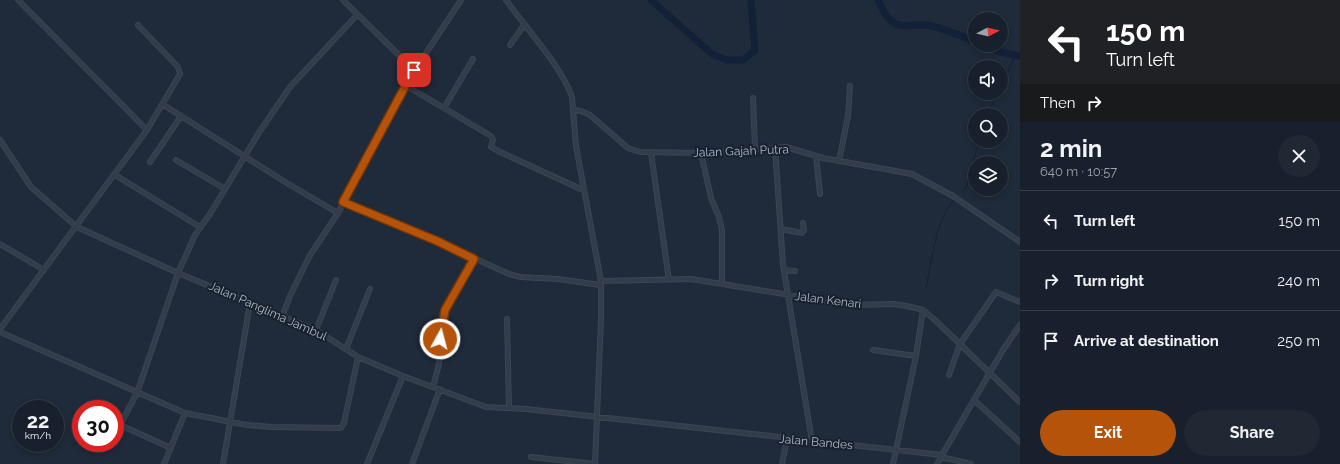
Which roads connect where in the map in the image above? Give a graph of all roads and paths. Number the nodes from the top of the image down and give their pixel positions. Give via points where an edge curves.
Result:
1 (18, 0) edge
2 (343, 0) edge
3 (461, 0) edge
4 (506, 0) edge
5 (357, 14) junction
6 (138, 25) dead end
7 (524, 25) junction
8 (510, 45) dead end
9 (473, 59) dead end
10 (414, 70) junction
11 (405, 85) junction
12 (850, 86) dead end
13 (753, 98) dead end
14 (162, 104) junction
15 (444, 108) junction
16 (574, 110) junction
17 (182, 116) junction
18 (148, 130) junction
19 (0, 140) edge
20 (755, 148) junction
21 (775, 148) junction
22 (651, 153) junction
23 (701, 153) junction
24 (816, 156) junction
25 (245, 157) junction
26 (176, 160) dead end
27 (840, 161) junction
28 (150, 162) dead end
29 (115, 175) junction
30 (225, 189) junction
31 (583, 190) junction
32 (820, 194) dead end
33 (343, 202) junction
34 (338, 213) junction
35 (803, 223) dead end
36 (77, 227) junction
37 (200, 227) junction
38 (781, 229) junction
39 (1020, 242) edge
40 (0, 244) edge
41 (474, 259) junction
42 (44, 270) junction
43 (784, 270) junction
44 (795, 271) dead end
45 (178, 273) junction
46 (336, 280) dead end
47 (669, 280) junction
48 (600, 283) junction
49 (722, 284) junction
50 (370, 289) dead end
51 (787, 294) junction
52 (1020, 302) edge
53 (250, 303) junction
54 (923, 310) junction
55 (282, 317) junction
56 (507, 319) dead end
57 (1020, 326) edge
58 (0, 330) edge
59 (316, 330) junction
60 (960, 344) junction
61 (346, 348) junction
62 (873, 350) dead end
63 (916, 356) junction
64 (358, 357) junction
65 (990, 374) junction
66 (949, 375) dead end
67 (403, 376) junction
68 (433, 387) junction
69 (440, 389) junction
70 (137, 393) junction
71 (975, 401) junction
72 (1020, 402) edge
73 (509, 408) junction
74 (185, 413) junction
75 (597, 418) junction
76 (229, 423) junction
77 (787, 440) junction
78 (812, 441) junction
79 (1020, 442) edge
80 (171, 448) junction
81 (896, 450) junction
82 (942, 456) junction
83 (531, 457) dead end
84 (164, 464) edge
85 (223, 464) edge
86 (367, 464) edge
87 (412, 464) edge
88 (595, 464) edge
89 (782, 464) edge
90 (893, 464) edge
91 (937, 464) edge
92 (971, 464) edge

1 - 18 street
2 - 5 street
3 - 10 street
4 - 7 street
5 - 10 street
5 - 25 street via 290,87
6 - 14 street via 180,70 176,82
7 - 8 street
7 - 16 street via 558,70 569,89
9 - 15 street
10 - 11 street
11 - 15 street
11 - 33 street
12 - 27 street
13 - 20 street
14 - 17 street
14 - 18 street
15 - 31 street via 491,136 491,147
16 - 22 street, Jalan Gajah Putra via 590,115 628,148
16 - 31 street via 576,146
17 - 25 street
17 - 28 street
18 - 29 street
19 - 36 street, Jalan Panglima Jambul via 31,187
20 - 21 street, Jalan Gajah Putra
20 - 23 street, Jalan Gajah Putra
21 - 24 street, Jalan Gajah Putra via 786,147
21 - 38 street
22 - 23 street, Jalan Gajah Putra
22 - 47 street
23 - 49 street via 711,198 722,230
24 - 27 street, Jalan Gajah Putra
24 - 32 street
25 - 30 street
25 - 34 street
26 - 30 street
27 - 39 street, Jalan Gajah Putra via 917,176 953,196
29 - 36 street
29 - 37 street
30 - 37 street
31 - 48 street
33 - 34 street
33 - 41 street, Jalan Kenari
34 - 55 street via 309,257
35 - 38 street via 802,233
36 - 42 street
36 - 45 street, Jalan Panglima Jambul
37 - 45 street via 186,251
38 - 43 street
40 - 42 street
41 - 48 street, Jalan Kenari via 521,278
41 - 68 street via 444,313 439,364
42 - 58 street
43 - 44 street
43 - 51 street
45 - 53 street, Jalan Panglima Jambul
45 - 70 street
46 - 59 street
47 - 48 street, Jalan Kenari
47 - 49 street, Jalan Kenari via 691,279
48 - 75 street
49 - 51 street, Jalan Kenari
50 - 61 street
51 - 54 street, Jalan Kenari via 852,305 894,304
51 - 78 street
52 - 60 street via 996,292
53 - 55 street, Jalan Panglima Jambul
53 - 76 street
54 - 60 street
54 - 63 street
55 - 59 street, Jalan Panglima Jambul
56 - 73 street
57 - 65 street
58 - 70 street
59 - 61 street, Jalan Panglima Jambul
60 - 65 street
60 - 66 street
61 - 64 street, Jalan Panglima Jambul
62 - 63 street
63 - 81 street
64 - 67 street, Jalan Panglima Jambul
64 - 76 street via 341,428 272,427
65 - 71 street
65 - 72 street
67 - 68 street, Jalan Panglima Jambul
67 - 86 street
68 - 69 street, Jalan Panglima Jambul
69 - 73 street, Jalan Panglima Jambul via 486,408
69 - 87 street
70 - 74 street
70 - 80 street via 120,425
71 - 79 street
71 - 82 street
73 - 75 street, Jalan Panglima Jambul
74 - 76 street
74 - 80 street
75 - 77 street, Jalan Bandes
75 - 88 street
76 - 85 street
77 - 78 street, Jalan Bandes
77 - 89 street
78 - 81 street, Jalan Bandes
80 - 84 street
81 - 82 street, Jalan Bandes
81 - 90 street
82 - 91 street
82 - 92 street, Jalan Bandes
83 - 88 street

